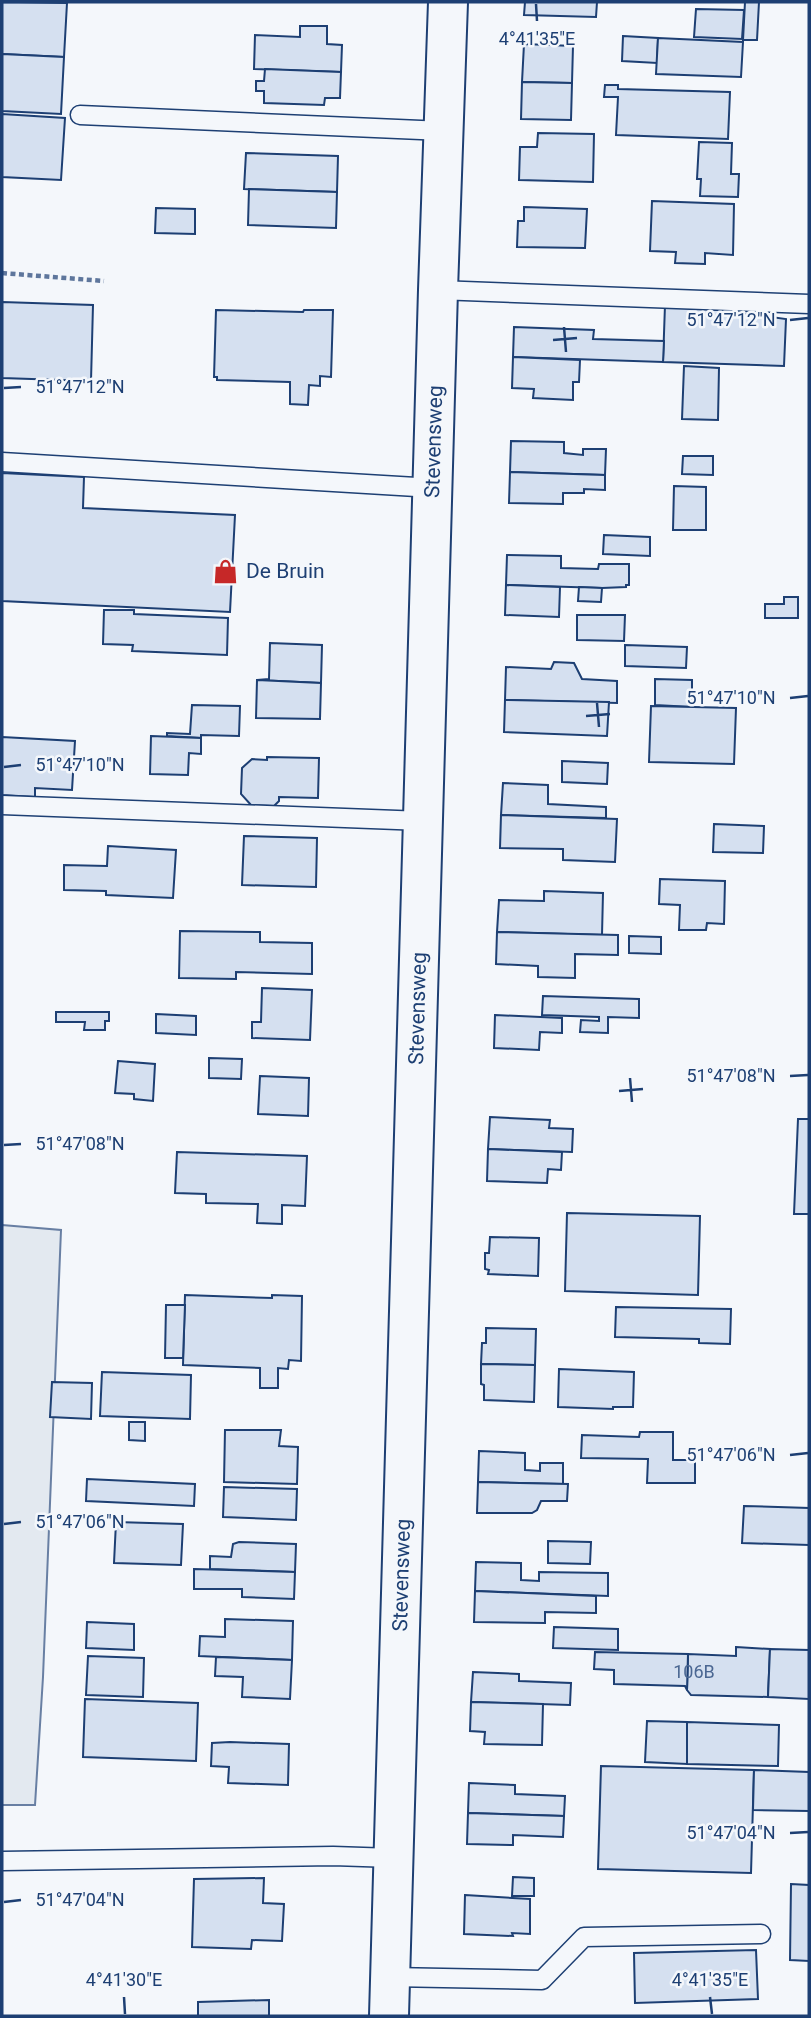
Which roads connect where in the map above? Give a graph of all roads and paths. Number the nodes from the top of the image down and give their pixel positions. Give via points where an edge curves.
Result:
1 (449, 2) edge
2 (79, 115) dead end
3 (444, 131) junction
4 (2, 273) edge
5 (104, 281) dead end
6 (438, 290) junction
7 (809, 304) edge
8 (2, 462) edge
9 (433, 488) junction
10 (2, 805) edge
11 (424, 821) junction
12 (393, 1858) junction
13 (2, 1861) edge
14 (761, 1934) dead end
15 (390, 1977) junction
16 (389, 2016) edge

1 - 3 street, Stevensweg
2 - 3 lane
3 - 6 street, Stevensweg
4 - 5 path
6 - 7 lane
6 - 9 street, Stevensweg
8 - 9 lane
9 - 11 street, Stevensweg
10 - 11 lane
11 - 12 street, Stevensweg
12 - 13 lane
12 - 15 street, Stevensweg
14 - 15 lane via 584,1937 542,1980
15 - 16 street, Stevensweg

